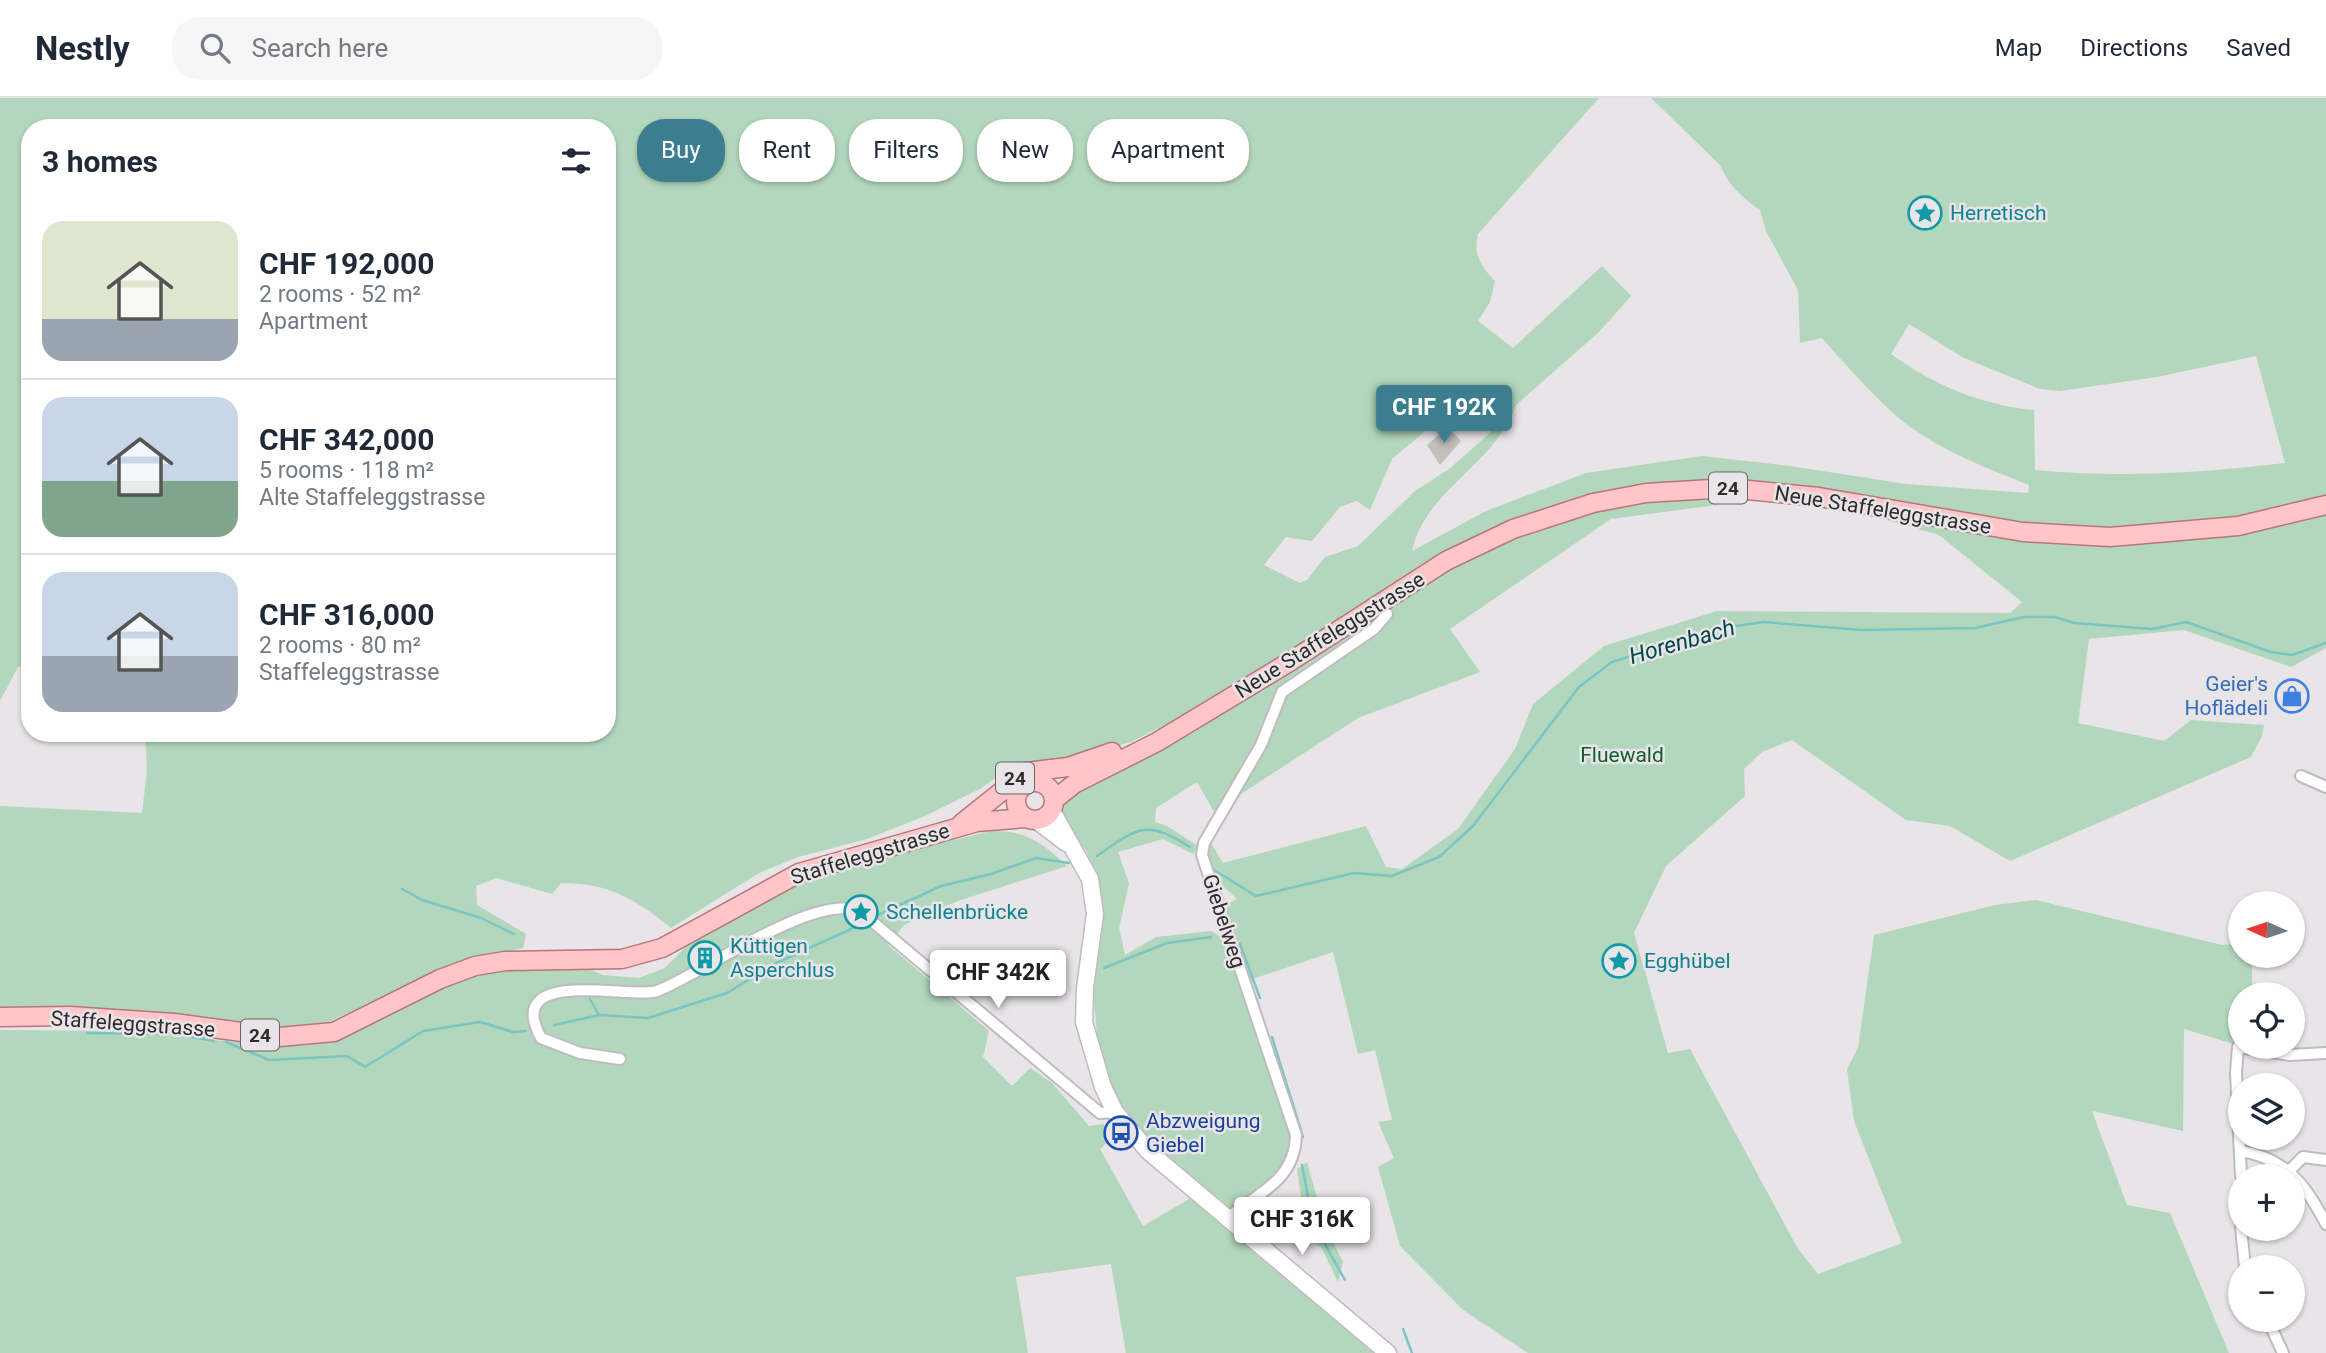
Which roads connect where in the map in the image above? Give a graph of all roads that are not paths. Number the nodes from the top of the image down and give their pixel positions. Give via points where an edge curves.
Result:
1 (2326, 505) edge
2 (1387, 614) dead end
3 (1183, 724) junction
4 (1091, 762) junction
5 (2301, 776) dead end
6 (1042, 783) junction
7 (2326, 786) edge
8 (1017, 794) junction
9 (1042, 813) junction
10 (977, 822) junction
11 (955, 828) junction
12 (0, 1017) edge
13 (2326, 1052) edge
14 (620, 1059) dead end
15 (1115, 1112) junction
16 (2240, 1151) junction
17 (2326, 1160) edge
18 (2241, 1164) edge
19 (2278, 1164) edge
20 (2296, 1164) edge
21 (2305, 1187) edge
22 (1227, 1217) junction
23 (2326, 1224) edge
24 (2274, 1332) edge
25 (1388, 1353) edge
26 (2284, 1353) edge

1 - 3 main road, Neue Staffeleggstrasse / 24 via 2238,526 2110,537 2023,532 1819,497 1728,488 1632,496 1542,519 1467,551
2 - 22 street, Giebelweg via 1374,629 1282,692 1261,745 1204,843 1202,855 1296,1135 1295,1152 1285,1174
3 - 4 main road, 24
3 - 9 main road, Neue Staffeleggstrasse / 24 via 1074,784
4 - 6 main road, 24 via 1070,776
4 - 11 main road, 24 via 1018,776
5 - 7 street
6 - 8 main road via 1030,782
6 - 9 main road via 1052,791
8 - 9 main road via 1017,808
8 - 10 main road, Staffeleggstrasse / 24
9 - 10 main road, Staffeleggstrasse / 24
9 - 15 street via 1080,858 1090,879 1095,902 1084,1022 1102,1087
10 - 11 main road, Staffeleggstrasse / 24
11 - 12 main road, Staffeleggstrasse / 24 via 799,873 662,947 622,959 505,961 475,966 334,1032 279,1037 174,1023
13 - 16 street via 2290,1055 2238,1047
14 - 15 street via 580,1053 541,1038 534,1017 539,1004 556,992 573,990 647,994 768,932 835,908 852,907 1100,1113
15 - 22 street via 1149,1152
16 - 18 street
16 - 19 street
17 - 20 street via 2303,1157
21 - 23 street
22 - 25 street
24 - 26 street

